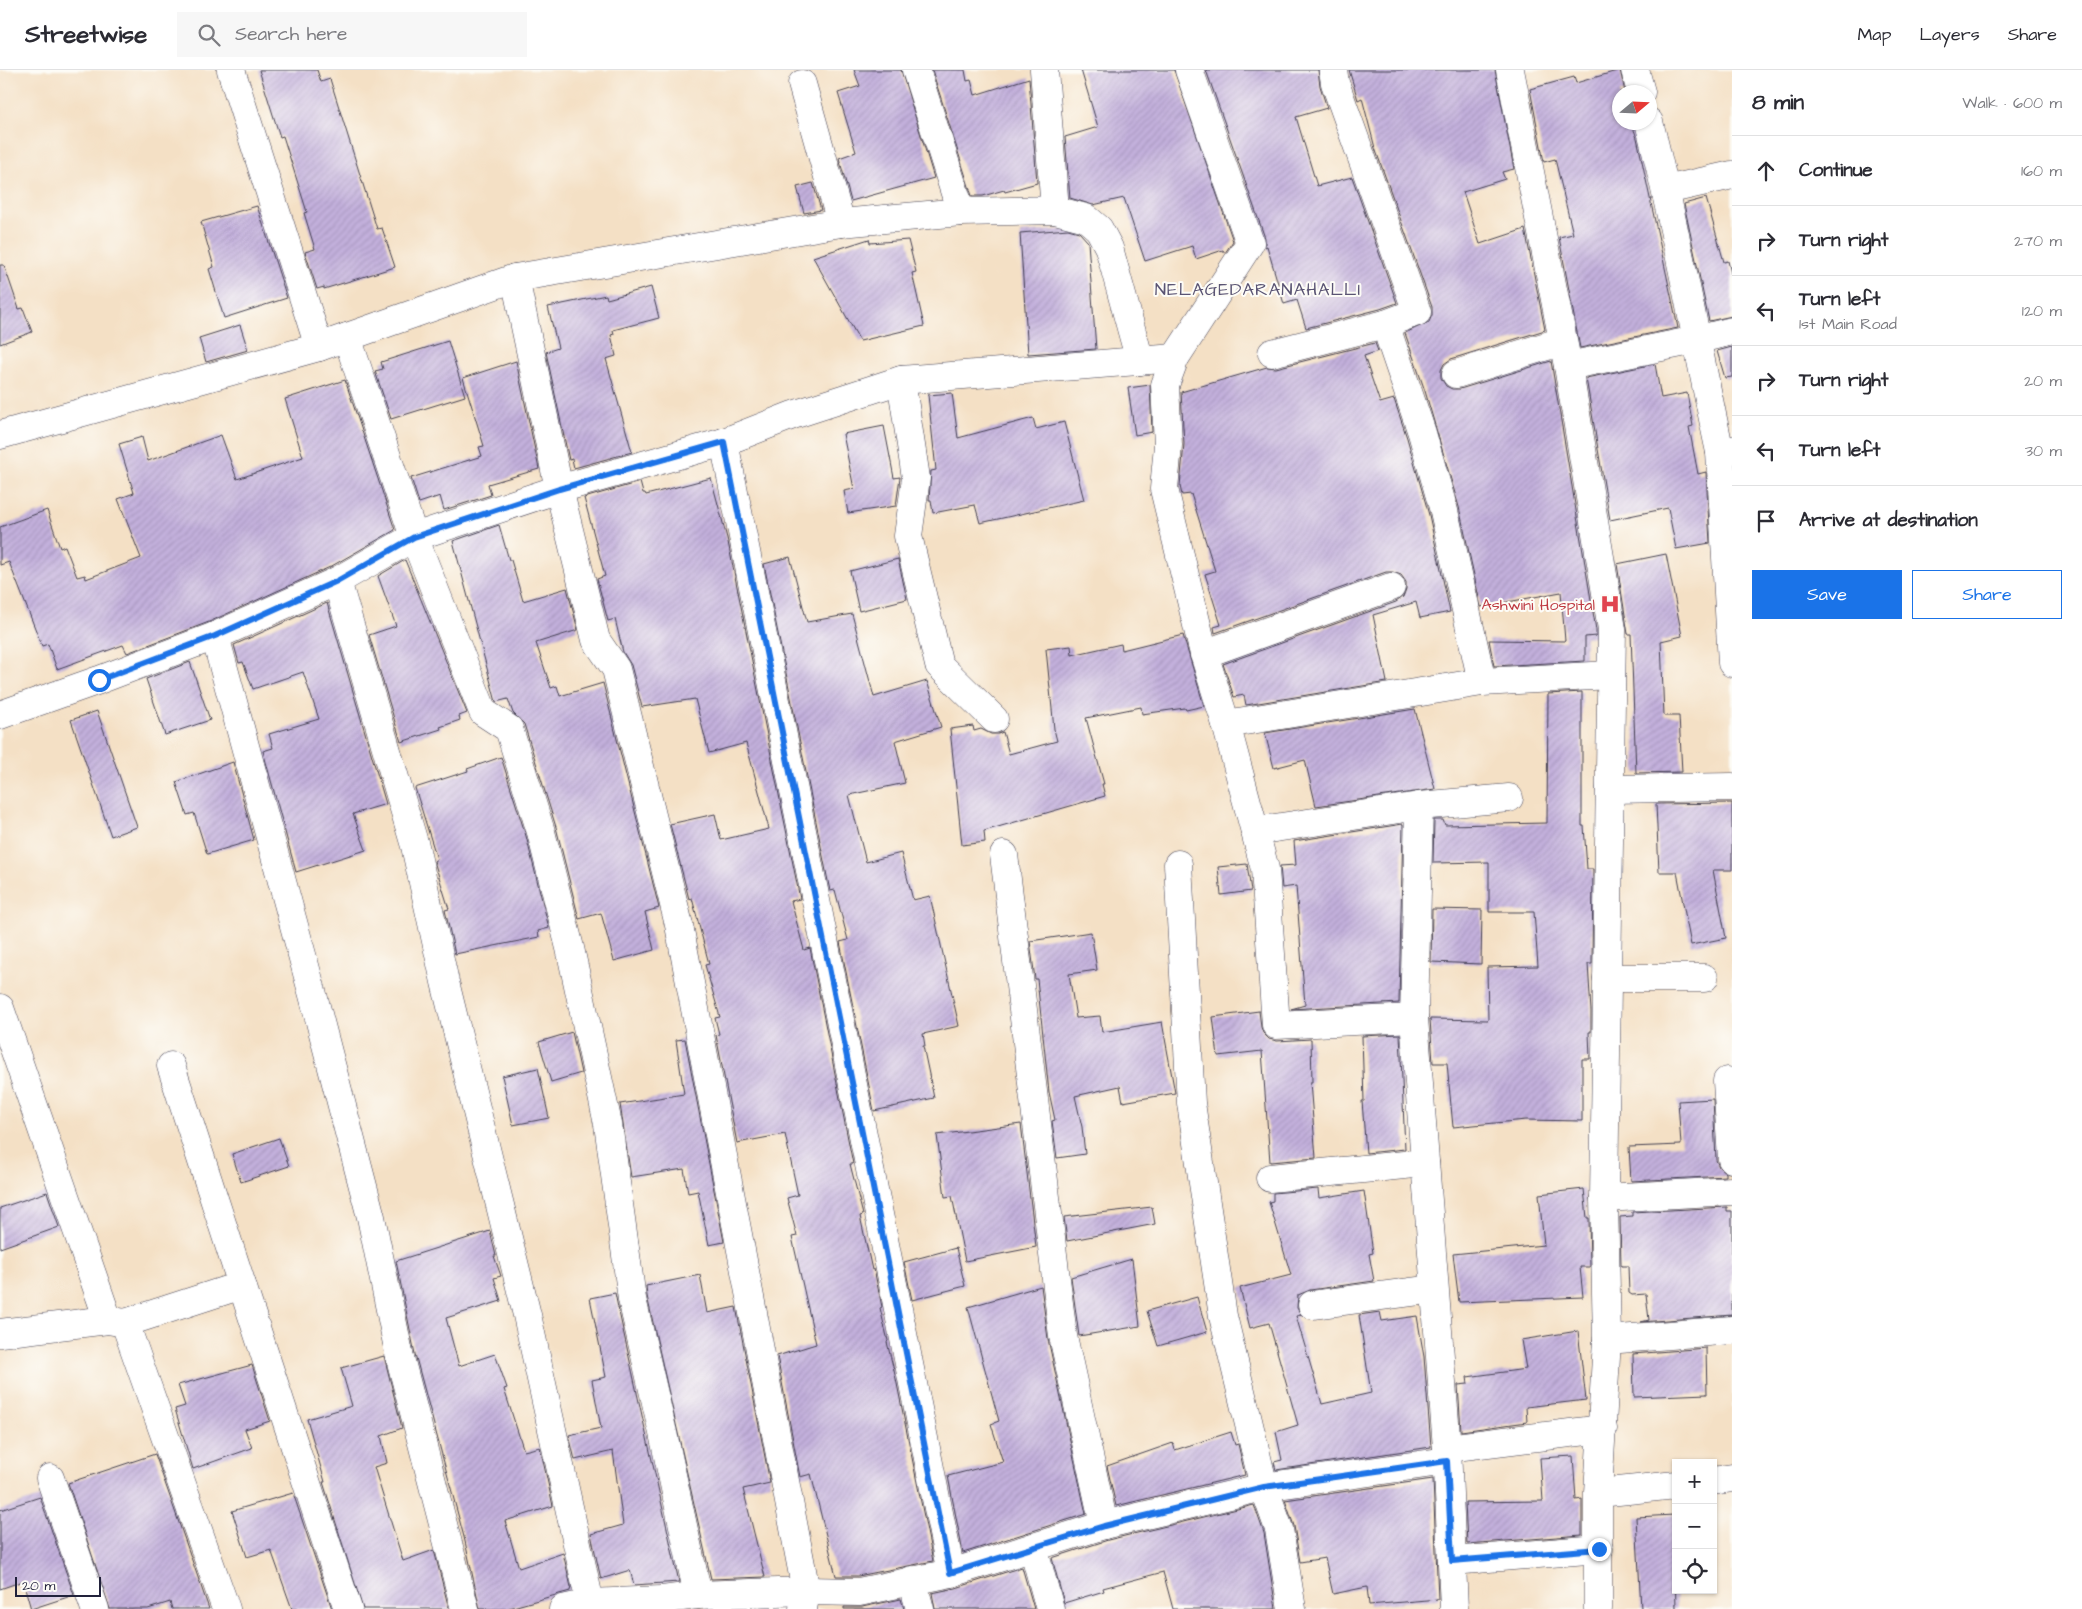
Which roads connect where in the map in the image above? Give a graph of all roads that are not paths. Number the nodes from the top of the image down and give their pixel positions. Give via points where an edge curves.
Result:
1 (232, 70) edge
2 (916, 70) edge
3 (1044, 70) edge
4 (1189, 70) edge
5 (1333, 70) edge
6 (1510, 70) edge
7 (1635, 70) edge
8 (802, 84) dead end
9 (1639, 85) edge
10 (1651, 130) edge
11 (1732, 175) edge
12 (1666, 190) junction
13 (1055, 210) junction
14 (961, 212) junction
15 (841, 223) junction
16 (515, 278) junction
17 (1385, 324) junction
18 (1732, 331) edge
19 (347, 337) junction
20 (1696, 340) junction
21 (319, 347) junction
22 (1272, 353) dead end
23 (1565, 354) junction
24 (1175, 358) junction
25 (1140, 361) junction
26 (1456, 374) dead end
27 (901, 380) junction
28 (0, 435) edge
29 (724, 442) junction
30 (1726, 451) edge
31 (559, 489) junction
32 (414, 537) junction
33 (337, 581) junction
34 (1391, 587) dead end
35 (1730, 587) edge
36 (215, 636) junction
37 (1204, 654) junction
38 (1732, 663) edge
39 (1611, 675) junction
40 (1482, 682) junction
41 (0, 715) edge
42 (994, 719) dead end
43 (1226, 724) junction
44 (1732, 788) edge
45 (1610, 789) junction
46 (1509, 798) dead end
47 (1419, 806) junction
48 (1255, 831) junction
49 (1004, 855) dead end
50 (1178, 864) dead end
51 (1607, 978) junction
52 (1704, 978) dead end
53 (0, 1008) edge
54 (1414, 1018) junction
55 (171, 1066) dead end
56 (1727, 1081) dead end
57 (1732, 1158) edge
58 (1425, 1163) junction
59 (1270, 1178) dead end
60 (1732, 1191) edge
61 (1604, 1198) junction
62 (242, 1285) junction
63 (1434, 1289) junction
64 (1312, 1305) dead end
65 (116, 1322) junction
66 (1732, 1330) edge
67 (0, 1333) edge
68 (1607, 1340) junction
69 (1602, 1429) junction
70 (1447, 1455) junction
71 (50, 1478) dead end
72 (1732, 1478) edge
73 (1717, 1480) edge
74 (1672, 1485) edge
75 (1264, 1487) junction
76 (1599, 1493) junction
77 (1104, 1526) junction
78 (1032, 1547) junction
79 (1599, 1549) junction
80 (1452, 1561) junction
81 (950, 1573) junction
82 (912, 1580) junction
83 (698, 1594) junction
84 (805, 1600) edge
85 (590, 1604) junction
86 (662, 1604) edge
87 (95, 1609) edge
88 (226, 1609) edge
89 (348, 1609) edge
90 (465, 1609) edge
91 (563, 1609) edge
92 (920, 1609) edge
93 (1050, 1609) edge
94 (1292, 1609) edge
95 (1454, 1609) edge
96 (1598, 1609) edge

1 - 21 street
2 - 14 street
3 - 13 street
4 - 24 street via 1250,243
5 - 17 street via 1417,312
6 - 23 street
7 - 9 street
8 - 15 street
10 - 12 street
11 - 12 street
12 - 20 street
13 - 14 street
13 - 25 street via 1086,218 1099,229 1109,248
14 - 15 street
15 - 16 street
16 - 19 street
16 - 31 street
17 - 22 street
17 - 40 street via 1444,511
18 - 20 street
19 - 21 street
19 - 32 street
20 - 23 street
20 - 30 street
21 - 28 street
23 - 26 street
23 - 39 street via 1612,629
24 - 25 street
24 - 37 street via 1165,385 1168,445 1164,489
25 - 27 street
27 - 29 street via 793,415
27 - 42 street via 916,478 908,536 939,665
29 - 31 street
29 - 81 street
30 - 35 street
31 - 32 street
31 - 84 street via 596,640 616,669 679,925
32 - 33 street
32 - 83 street via 483,712 508,730 541,832 608,1124 632,1299
33 - 36 street
33 - 85 street via 414,846 527,1315
34 - 37 street
35 - 38 street
36 - 41 street
36 - 90 street via 371,1217 400,1358
37 - 43 street
39 - 40 street
39 - 45 street
40 - 43 street
43 - 48 street
44 - 45 street
45 - 51 street
46 - 47 street
47 - 48 street
47 - 54 street
48 - 54 street via 1266,869 1276,1025
49 - 77 street via 1063,1336
50 - 75 street via 1191,1103 1223,1316
51 - 52 street
51 - 61 street
53 - 65 street
54 - 58 street
55 - 62 street
56 - 57 street
58 - 59 street
58 - 63 street
60 - 61 street
61 - 68 street
62 - 65 street
62 - 89 street
63 - 64 street
63 - 70 street
65 - 67 street
65 - 88 street
66 - 68 street
68 - 69 street
69 - 70 street
69 - 76 street
70 - 75 street
70 - 80 street
71 - 87 street
72 - 73 street
74 - 76 street
75 - 77 street
75 - 94 street via 1279,1529
76 - 79 street
77 - 78 street
78 - 81 street
78 - 93 street
79 - 80 street
79 - 96 street
80 - 95 street
81 - 82 street
82 - 84 street
82 - 92 street
83 - 84 street
83 - 86 street
85 - 86 street
85 - 91 street

